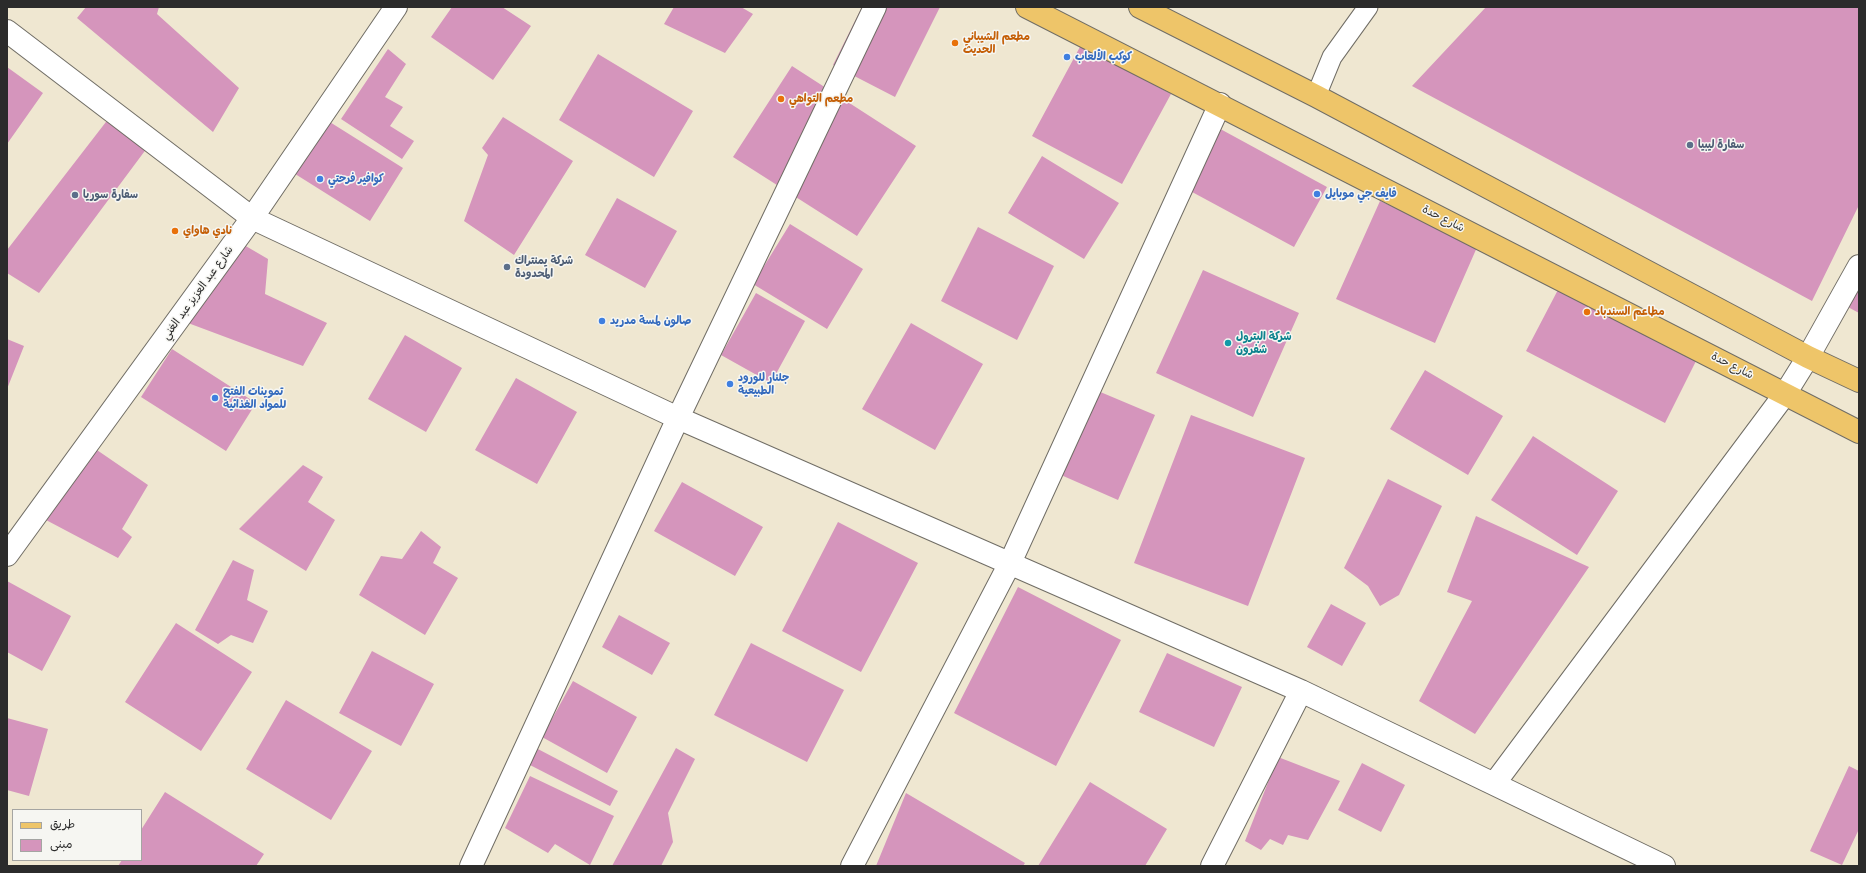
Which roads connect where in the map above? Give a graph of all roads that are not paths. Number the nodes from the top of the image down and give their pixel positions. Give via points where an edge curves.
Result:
1 (396, 7) edge
2 (875, 7) edge
3 (1027, 7) edge
4 (1140, 7) edge
5 (1368, 7) edge
6 (7, 31) edge
7 (1316, 96) junction
8 (1220, 104) junction
9 (252, 218) junction
10 (1859, 266) edge
11 (1808, 357) junction
12 (1859, 382) edge
13 (1785, 394) junction
14 (678, 418) junction
15 (1859, 432) edge
16 (7, 555) edge
17 (1010, 563) junction
18 (1301, 691) junction
19 (1494, 784) junction
20 (471, 866) edge
21 (852, 866) edge
22 (1212, 866) edge
23 (1664, 866) edge

1 - 9 street, شارع عبد العزيز عبد الغني
2 - 14 street
3 - 8 main road, شارع حدة
4 - 7 main road
5 - 7 lane via 1332,57
6 - 9 street
7 - 11 main road
8 - 13 main road, شارع حدة
8 - 17 street
9 - 14 street
9 - 16 street, شارع عبد العزيز عبد الغني
10 - 11 street
11 - 12 main road
11 - 13 street
13 - 15 main road, شارع حدة
13 - 19 street
14 - 17 street
14 - 20 street
17 - 18 street
17 - 21 street
18 - 19 street
18 - 22 street
19 - 23 street

